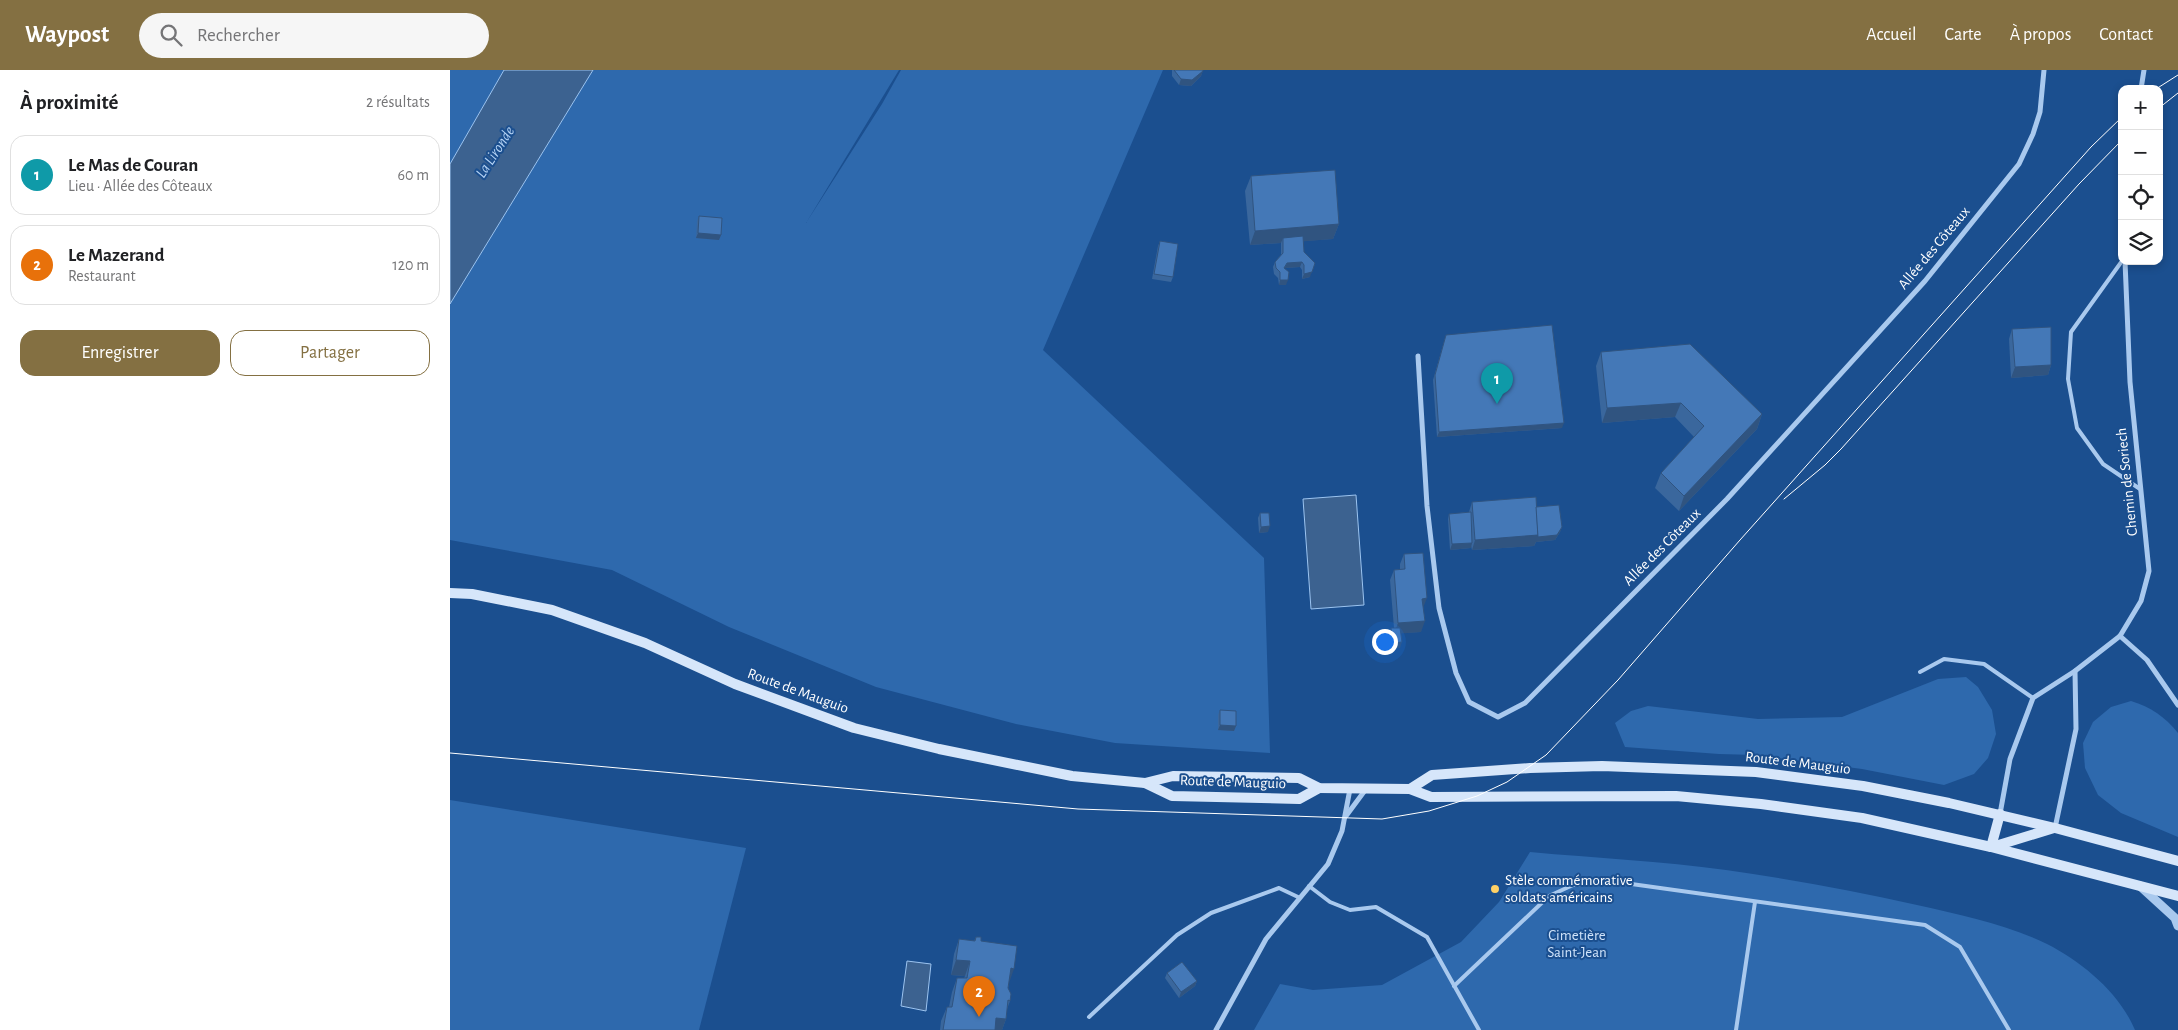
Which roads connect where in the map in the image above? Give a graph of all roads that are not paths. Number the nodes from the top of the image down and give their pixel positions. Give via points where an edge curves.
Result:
1 (2044, 70) edge
2 (2144, 70) edge
3 (2142, 85) edge
4 (2120, 265) edge
5 (2123, 265) edge
6 (1418, 356) dead end
7 (2140, 489) junction
8 (450, 593) edge
9 (2120, 636) junction
10 (2075, 671) junction
11 (1920, 672) dead end
12 (2032, 698) junction
13 (2178, 705) edge
14 (1145, 783) junction
15 (1319, 788) junction
16 (1350, 789) junction
17 (1367, 789) junction
18 (1410, 789) junction
19 (2000, 814) junction
20 (1345, 818) junction
21 (2056, 828) junction
22 (1991, 847) junction
23 (2178, 861) edge
24 (1309, 886) junction
25 (2140, 886) junction
26 (2178, 896) edge
27 (1298, 897) junction
28 (1755, 902) junction
29 (2178, 926) edge
30 (1454, 986) junction
31 (1089, 1017) dead end
32 (1216, 1030) edge
33 (1479, 1030) edge
34 (1736, 1030) edge
35 (2010, 1030) edge

1 - 6 street, Allée des Côteaux via 2040,112 2020,164 1925,281 1727,499 1525,703 1498,717 1468,702 1456,673 1439,608
2 - 3 street
4 - 7 lane via 2071,332 2068,379 2078,428 2103,464
5 - 7 street, Chemin de Soriech
7 - 9 street, Chemin de Soriech via 2149,571 2141,601
8 - 14 main road, Route de Mauguio via 472,594 552,610 645,643 735,684 854,728 1072,776
9 - 10 street, Chemin de Soriech
9 - 13 street via 2147,660
10 - 12 street, Chemin de Soriech
10 - 21 street via 2076,729
11 - 12 lane via 1944,659 1984,664
12 - 19 street via 2010,759
14 - 15 main road, Route de Mauguio via 1173,776 1299,778
14 - 15 main road, Route de Mauguio via 1172,796 1299,799
15 - 16 main road, Route de Mauguio
16 - 17 main road, Route de Mauguio
16 - 20 street
17 - 18 main road, Route de Mauguio
17 - 20 street
18 - 19 main road, Route de Mauguio via 1432,775 1530,768 1602,766 1756,772 1863,786
18 - 22 main road, Route de Mauguio via 1431,797 1676,796 1761,804 1862,818
19 - 21 main road, Route de Mauguio
19 - 22 main road
20 - 24 street via 1328,864
21 - 22 main road
21 - 23 main road, Route de Mauguio
22 - 25 main road, Route de Mauguio
24 - 27 street
24 - 30 lane via 1330,902 1350,910 1376,907 1427,937
25 - 26 main road, Route de Mauguio
25 - 29 street via 2175,918
27 - 31 lane via 1279,888 1211,913 1177,935
27 - 32 street via 1266,939
28 - 30 lane via 1610,882 1573,885 1549,896
28 - 34 lane
28 - 35 lane via 1925,925 1960,947
30 - 33 lane

